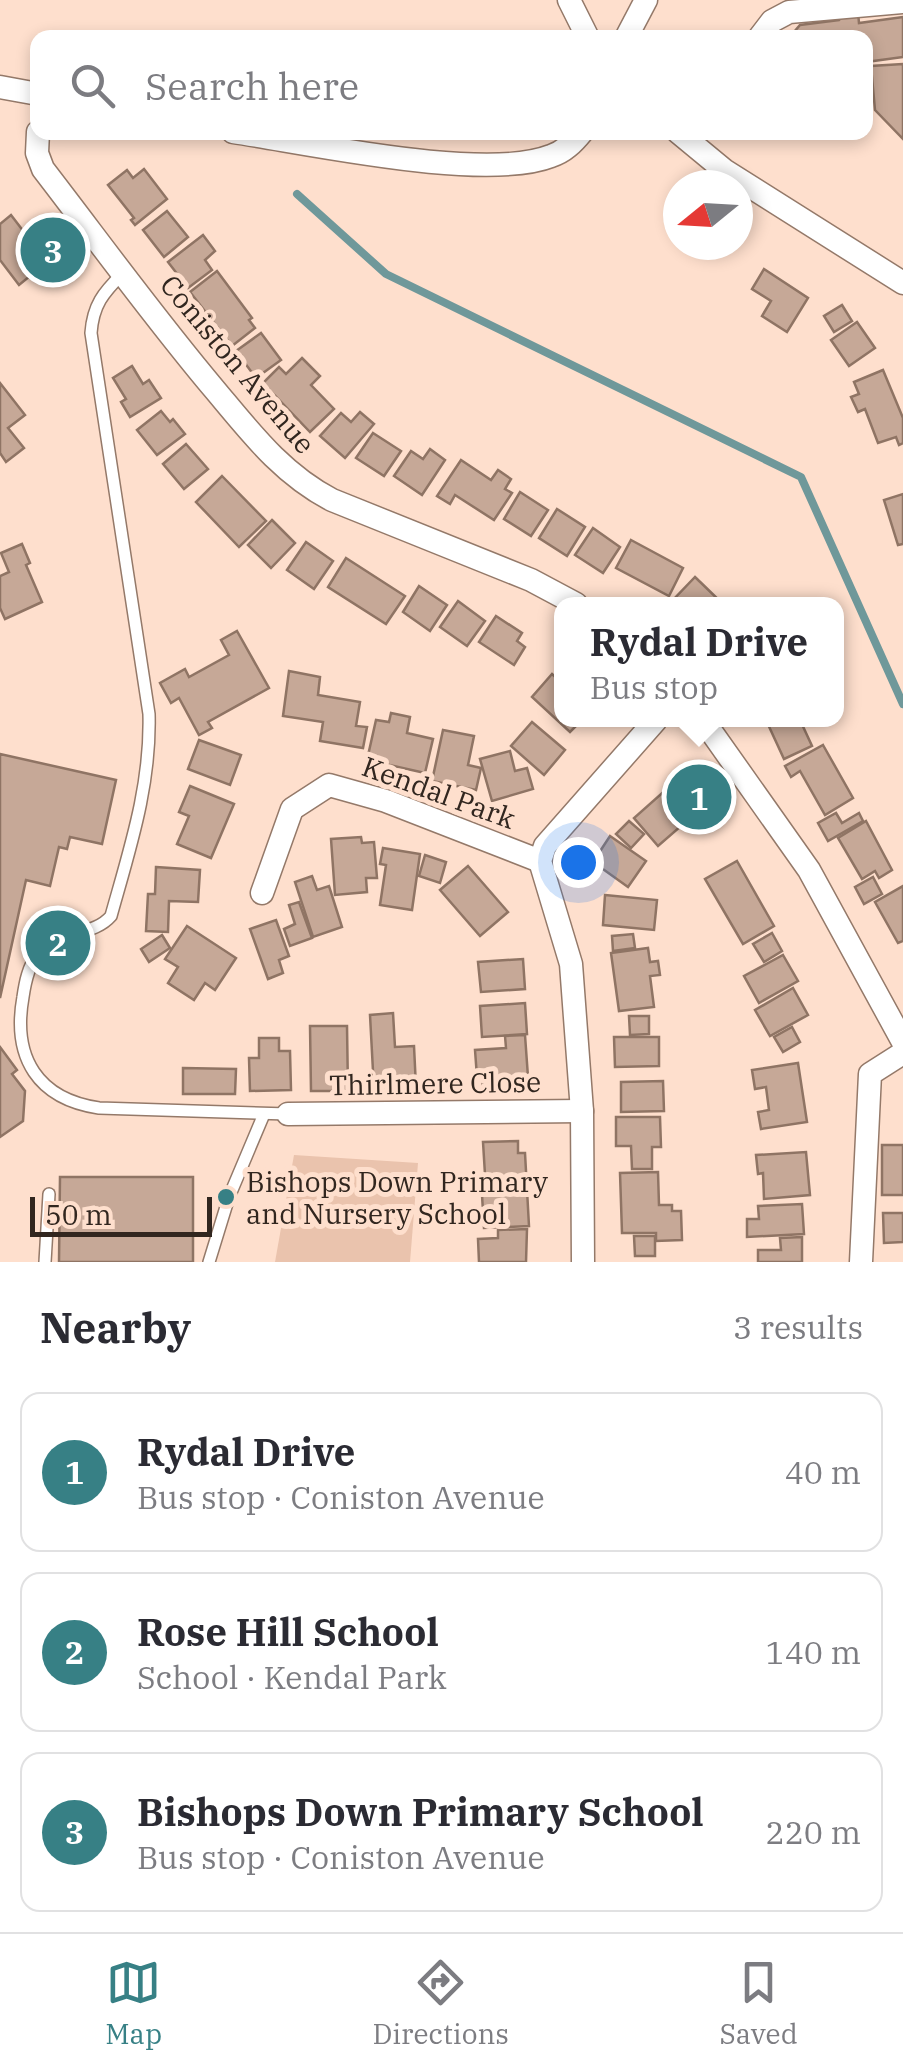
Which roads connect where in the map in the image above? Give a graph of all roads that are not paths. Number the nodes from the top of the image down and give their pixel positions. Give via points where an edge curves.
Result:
1 (570, 0) edge
2 (644, 2) edge
3 (903, 2) edge
4 (584, 30) edge
5 (630, 30) edge
6 (765, 30) edge
7 (0, 87) edge
8 (30, 93) edge
9 (38, 140) edge
10 (287, 140) edge
11 (574, 140) edge
12 (688, 140) edge
13 (123, 273) junction
14 (903, 283) edge
15 (563, 597) edge
16 (650, 727) edge
17 (708, 727) edge
18 (540, 861) junction
19 (262, 893) dead end
20 (903, 1042) edge
21 (903, 1053) edge
22 (582, 1111) junction
23 (276, 1114) junction
24 (50, 1194) dead end
25 (44, 1262) edge
26 (209, 1262) edge
27 (582, 1262) edge
28 (861, 1262) edge

1 - 4 street
2 - 5 street
3 - 6 street via 788,12
7 - 8 street
9 - 13 street, Coniston Avenue via 44,169
10 - 11 street via 486,164 550,157
12 - 14 street
13 - 15 street, Coniston Avenue via 277,464 308,488
13 - 23 lane via 100,296 91,333 149,714 146,789 112,916 102,926 65,934 37,955 26,978 19,1028 39,1080 71,1104
16 - 18 street via 545,846
17 - 20 street via 809,870
18 - 19 street, Kendal Park via 330,785 292,809
18 - 22 street via 571,964
21 - 28 street via 870,1074
22 - 23 street, Thirlmere Close
22 - 27 street
23 - 26 lane via 229,1196
24 - 25 lane

